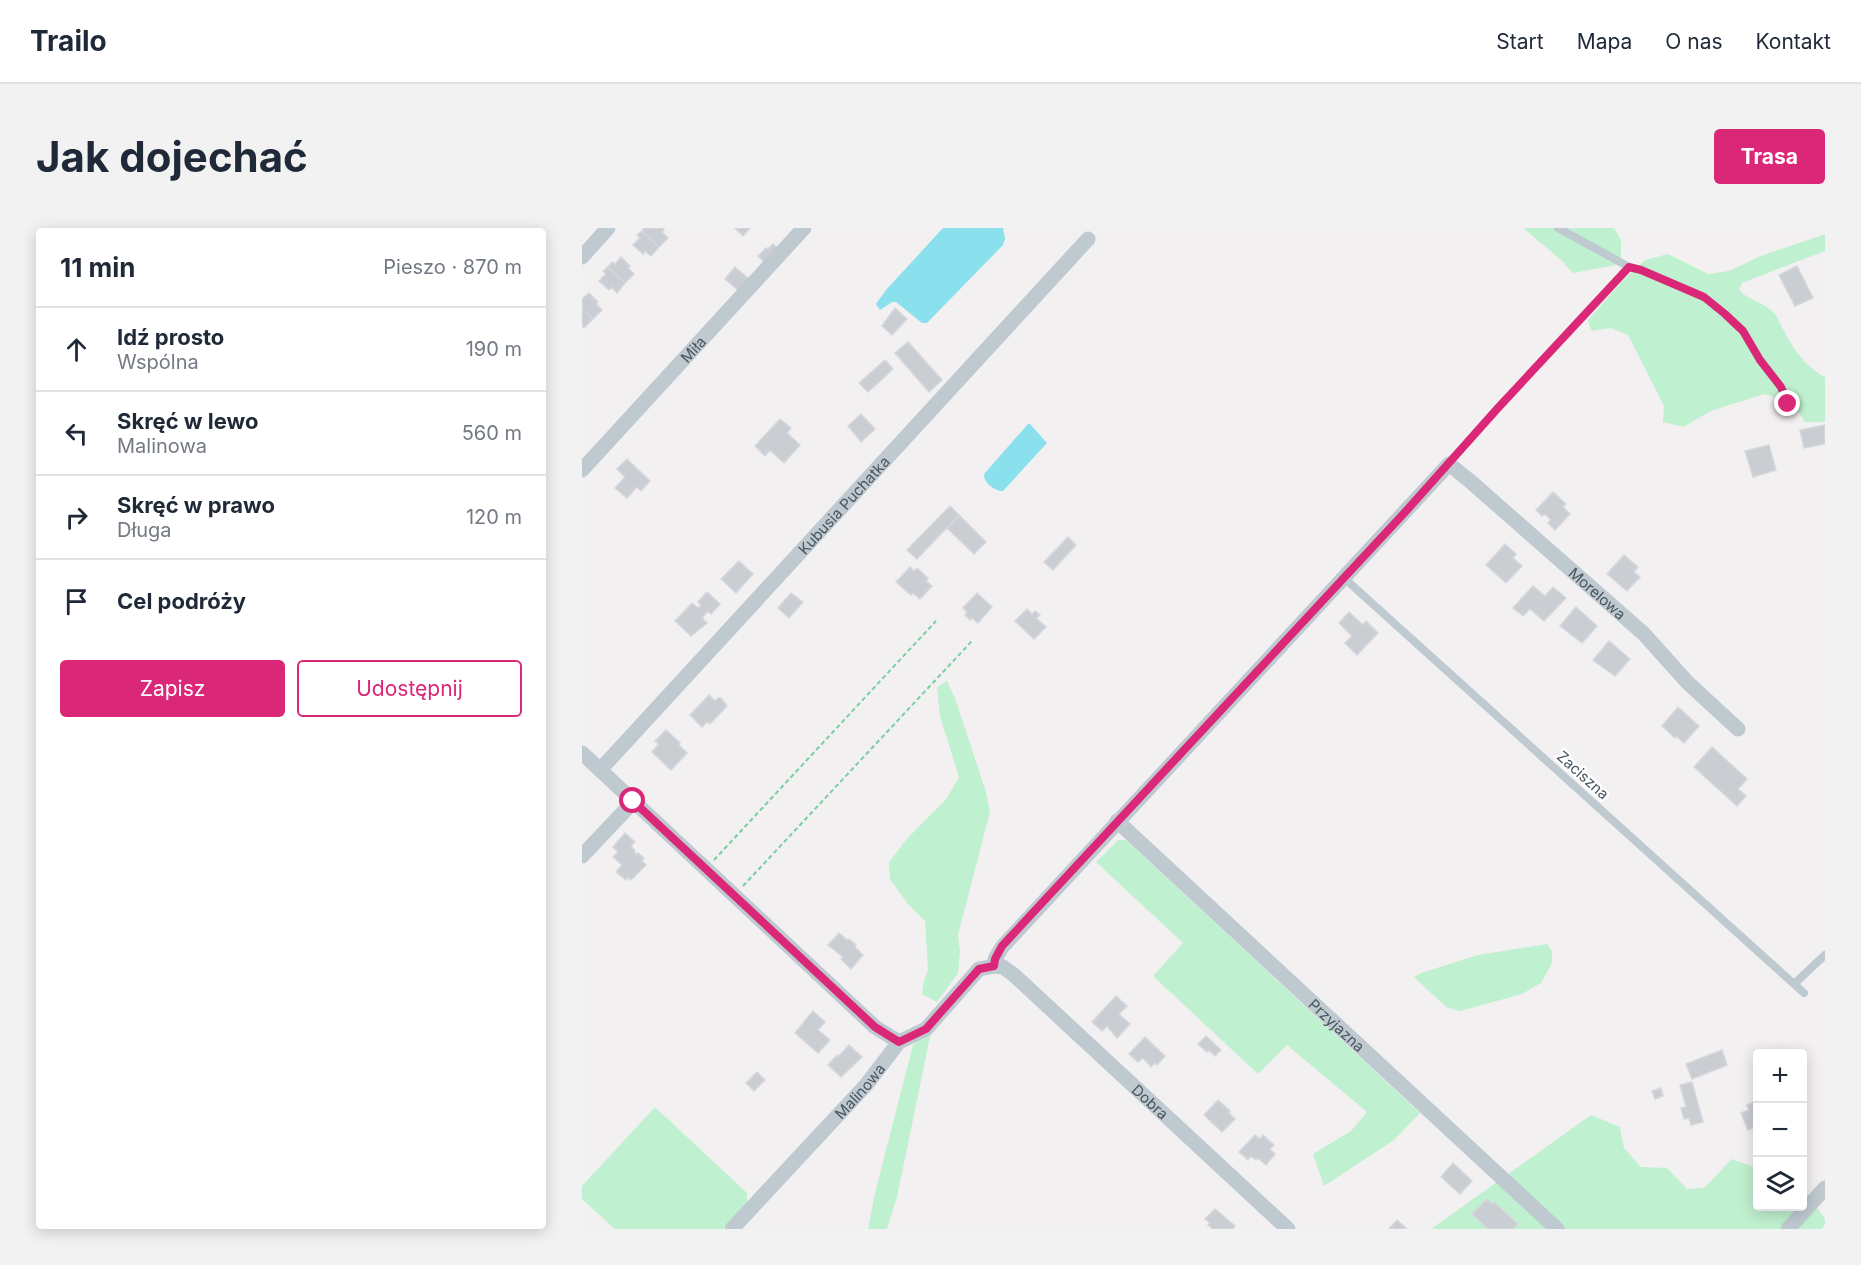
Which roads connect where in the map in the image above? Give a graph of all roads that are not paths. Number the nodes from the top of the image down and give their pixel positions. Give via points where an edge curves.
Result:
1 (608, 228) edge
2 (804, 228) edge
3 (1558, 228) edge
4 (1088, 239) dead end
5 (582, 256) edge
6 (1629, 267) road end
7 (582, 470) edge
8 (1344, 578) junction
9 (1738, 729) dead end
10 (582, 753) edge
11 (600, 770) junction
12 (633, 801) junction
13 (1117, 821) junction
14 (582, 856) edge
15 (1825, 955) edge
16 (994, 966) junction
17 (1794, 984) junction
18 (1804, 993) dead end
19 (899, 1042) junction
20 (1825, 1188) edge
21 (732, 1229) edge
22 (1288, 1229) edge
23 (1557, 1229) edge
24 (1788, 1229) edge

1 - 5 street
2 - 7 street, Miła
3 - 6 lane
4 - 11 street, Kubusia Puchatka
8 - 9 street, Morelowa via 1449,464 1644,634 1687,682
8 - 13 street
8 - 17 lane, Zaciszna
10 - 11 street
11 - 12 street
12 - 14 street
12 - 19 street via 875,1027
13 - 16 street via 1002,946
13 - 23 street, Przyjazna
15 - 17 lane
16 - 19 street, Malinowa via 979,969 926,1029
16 - 22 street, Dobra via 1014,975
17 - 18 lane, Zaciszna
19 - 21 street, Malinowa via 866,1085
20 - 24 street

